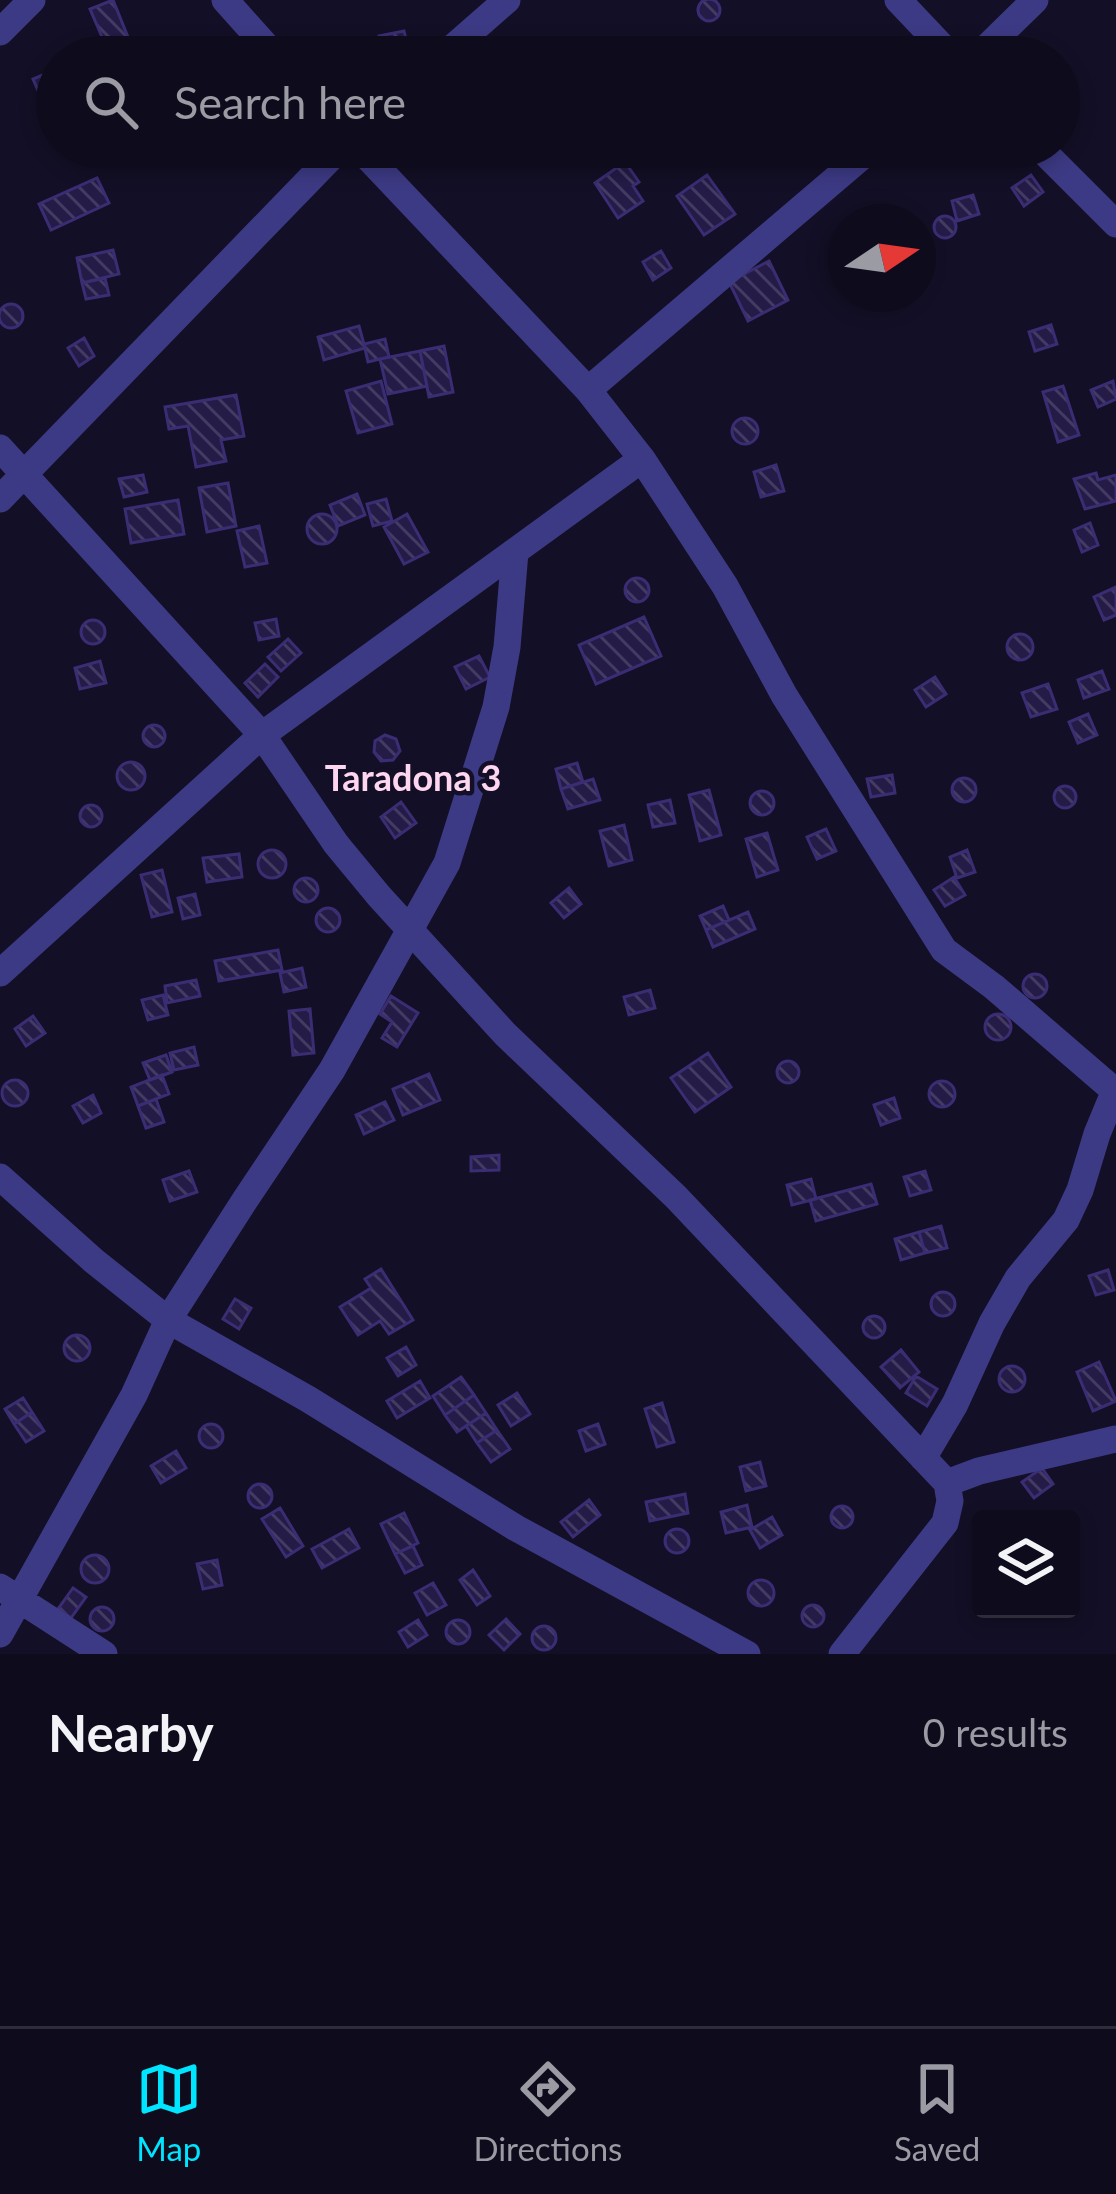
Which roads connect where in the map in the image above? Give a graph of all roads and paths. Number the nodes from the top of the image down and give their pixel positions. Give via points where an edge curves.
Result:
1 (32, 0) edge
2 (225, 0) edge
3 (506, 0) edge
4 (898, 0) edge
5 (1035, 0) edge
6 (0, 32) edge
7 (257, 36) edge
8 (466, 36) edge
9 (932, 36) edge
10 (998, 36) edge
11 (321, 168) edge
12 (378, 168) edge
13 (848, 168) edge
14 (1061, 168) edge
15 (1116, 224) edge
16 (588, 390) junction
17 (0, 448) edge
18 (643, 459) junction
19 (26, 474) junction
20 (0, 499) edge
21 (515, 552) junction
22 (262, 735) junction
23 (410, 930) junction
24 (0, 973) edge
25 (1115, 1090) edge
26 (0, 1177) edge
27 (168, 1320) junction
28 (1116, 1439) edge
29 (923, 1458) junction
30 (947, 1483) junction
31 (9, 1593) edge
32 (0, 1634) edge
33 (104, 1654) edge
34 (747, 1654) edge
35 (842, 1654) edge

1 - 6 street
2 - 7 street
3 - 8 street
4 - 9 street
5 - 10 street
11 - 19 street
12 - 16 street
13 - 16 street
14 - 15 street
16 - 18 street
17 - 19 street
18 - 21 street
18 - 25 street via 944,950
19 - 20 street
19 - 22 street
21 - 22 street
21 - 23 street via 496,707 446,863
22 - 23 street via 336,844
22 - 24 street
23 - 27 street via 332,1070
23 - 29 street
25 - 29 street via 1066,1220 1018,1279
26 - 27 street
27 - 31 street via 134,1395
27 - 34 street via 516,1528
28 - 30 street
29 - 30 street
30 - 35 street via 945,1523
31 - 32 street
31 - 33 street

